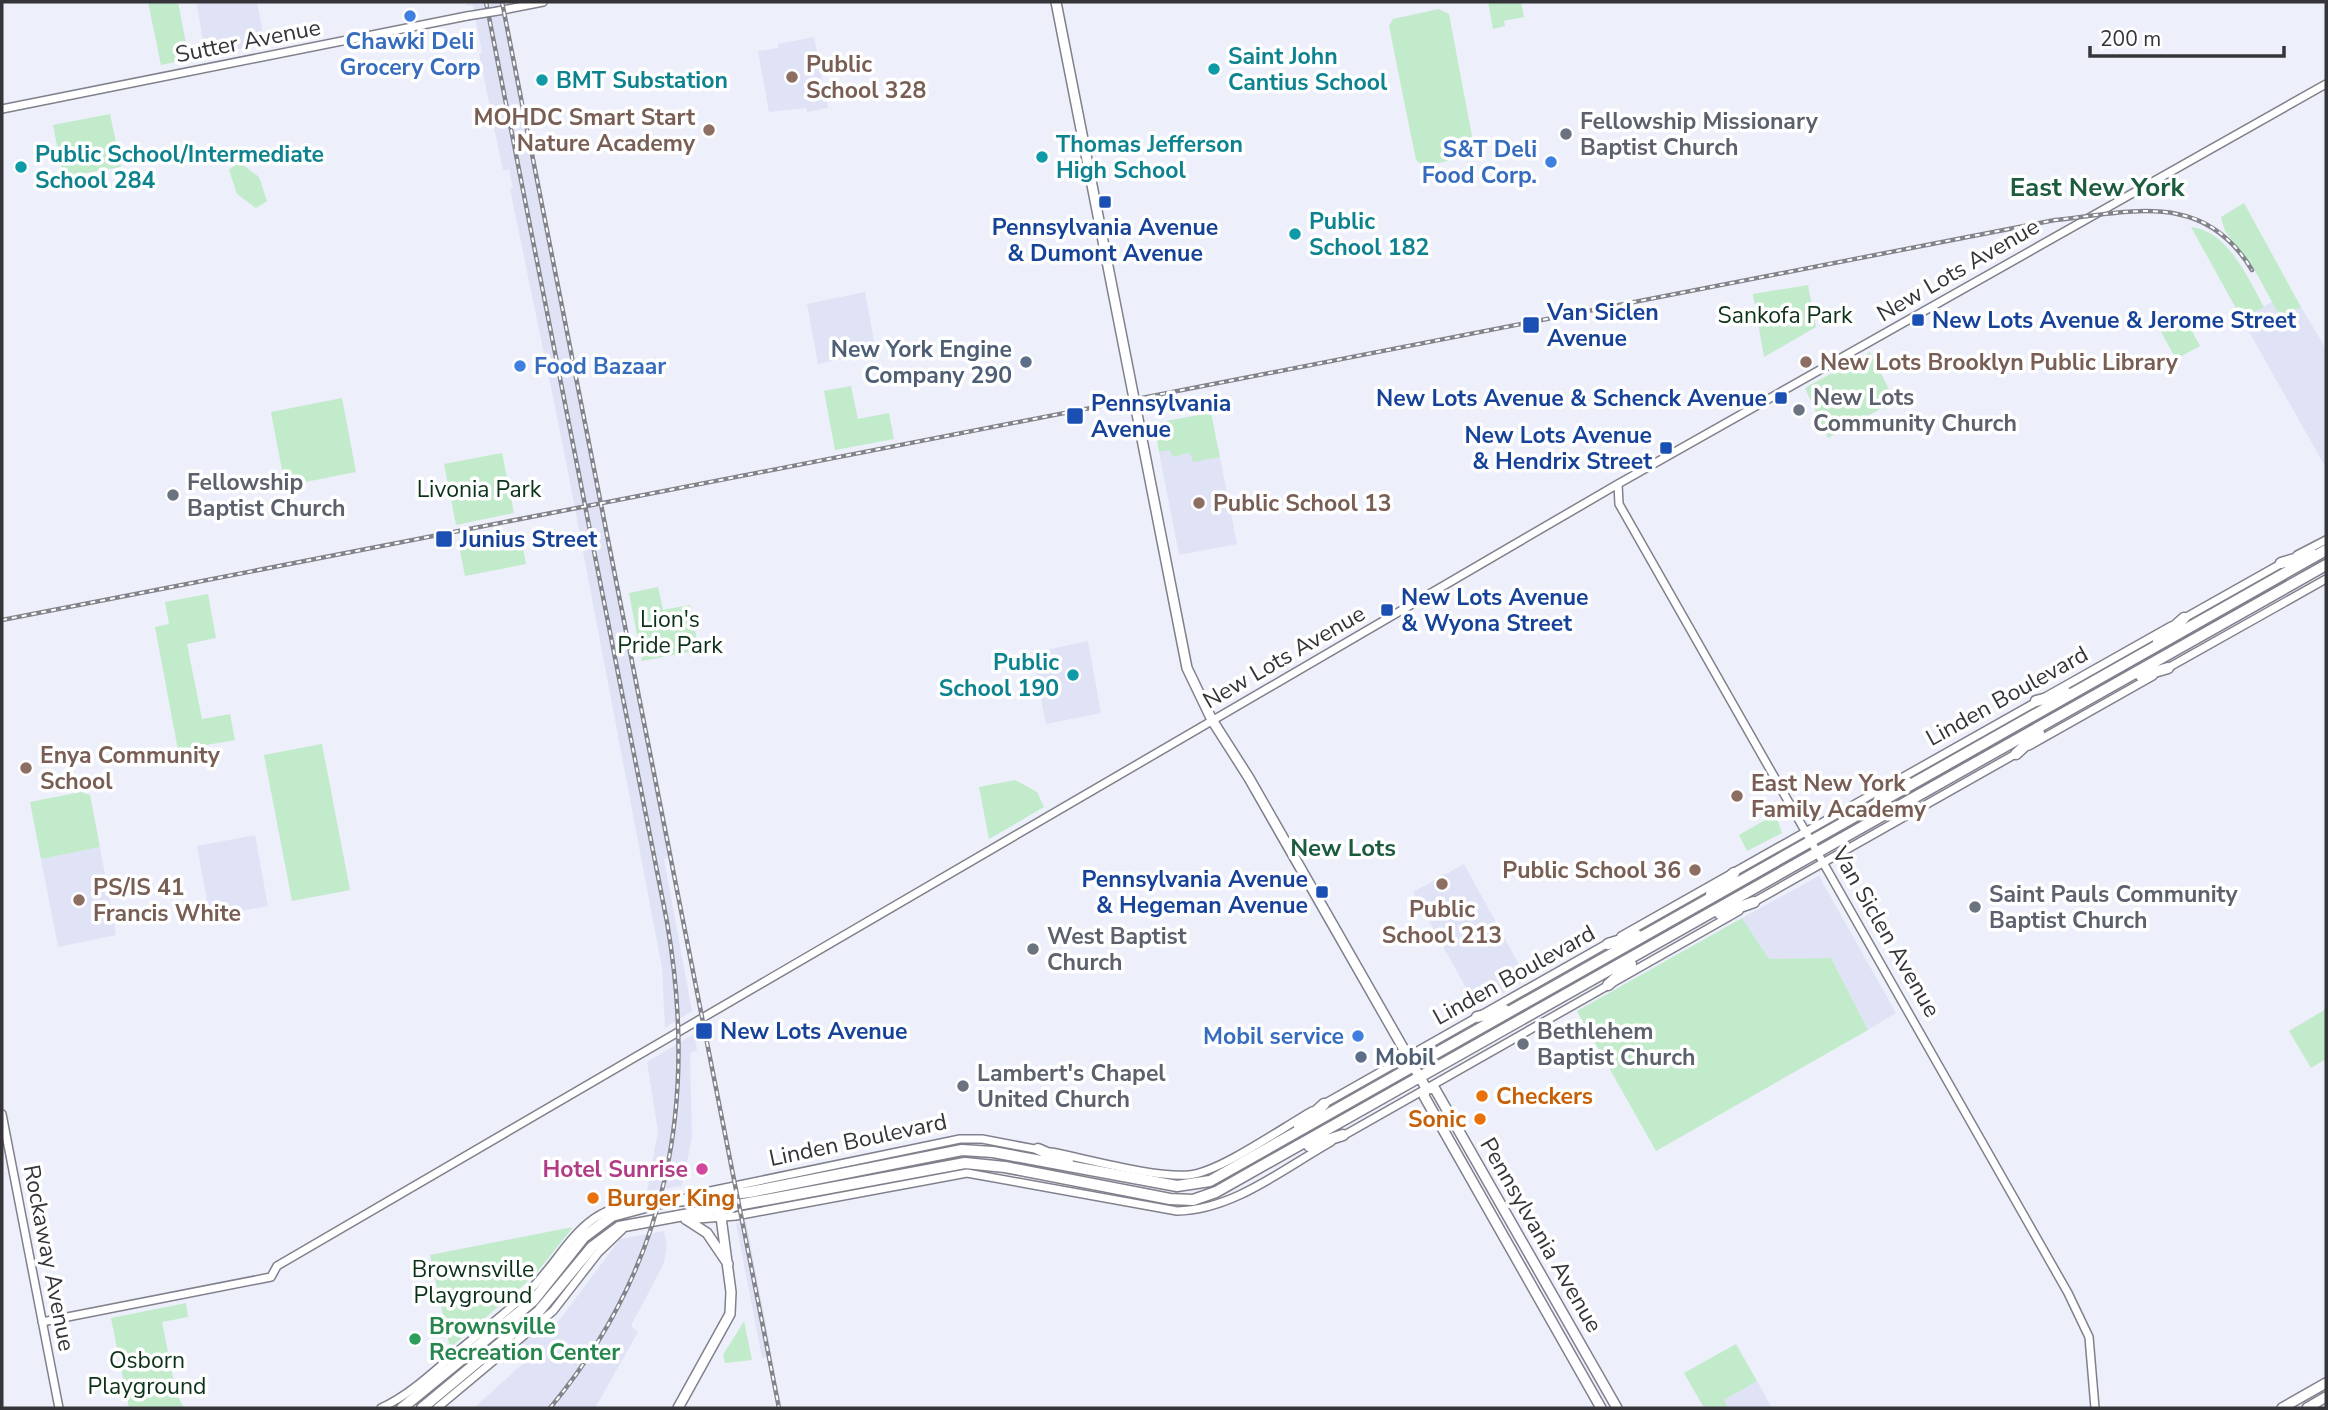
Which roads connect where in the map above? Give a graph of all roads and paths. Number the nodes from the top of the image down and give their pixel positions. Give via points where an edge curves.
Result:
1 (543, 2) edge
2 (1056, 2) edge
3 (2326, 84) edge
4 (2, 109) edge
5 (1618, 484) junction
6 (2326, 540) edge
7 (2326, 550) edge
8 (2281, 563) junction
9 (2326, 565) edge
10 (2326, 579) edge
11 (2184, 618) junction
12 (2142, 654) junction
13 (2168, 668) junction
14 (2120, 683) junction
15 (2081, 690) junction
16 (2036, 701) junction
17 (1212, 720) junction
18 (2050, 722) junction
19 (2016, 754) junction
20 (1928, 776) junction
21 (1877, 792) junction
22 (1808, 837) junction
23 (1818, 853) junction
24 (1824, 863) junction
25 (1734, 873) junction
26 (1754, 902) junction
27 (1698, 906) junction
28 (1699, 921) junction
29 (1655, 930) junction
30 (1608, 944) junction
31 (1643, 953) junction
32 (1608, 985) junction
33 (1519, 1007) junction
34 (1477, 1017) junction
35 (1407, 1056) junction
36 (1413, 1067) junction
37 (1423, 1084) junction
38 (1324, 1104) junction
39 (2, 1115) edge
40 (1343, 1135) junction
41 (1283, 1141) junction
42 (1038, 1149) junction
43 (1292, 1151) junction
44 (1084, 1169) junction
45 (660, 1203) junction
46 (720, 1207) junction
47 (667, 1217) junction
48 (687, 1220) junction
49 (635, 1223) junction
50 (728, 1264) junction
51 (42, 1322) junction
52 (2326, 1383) edge
53 (2326, 1397) edge
54 (59, 1408) edge
55 (381, 1408) edge
56 (402, 1408) edge
57 (422, 1408) edge
58 (437, 1408) edge
59 (678, 1408) edge
60 (1601, 1408) edge
61 (1617, 1408) edge
62 (2095, 1408) edge
63 (2282, 1408) edge
64 (2307, 1408) edge

1 - 4 street, Sutter Avenue, bridge
2 - 17 main road, Pennsylvania Avenue via 1187,668
3 - 5 street, New Lots Avenue
5 - 17 street, New Lots Avenue
5 - 22 street, Van Siclen Avenue via 1619,504
6 - 8 street, Linden Boulevard
7 - 8 highway
7 - 12 highway, Linden Boulevard
8 - 11 street, Linden Boulevard
9 - 14 highway, Linden Boulevard
10 - 13 street, Linden Boulevard
11 - 12 highway
11 - 16 street, Linden Boulevard
12 - 15 highway, Linden Boulevard
13 - 14 highway
13 - 19 street, Linden Boulevard
14 - 18 highway, Linden Boulevard
15 - 16 highway
15 - 20 highway, Linden Boulevard
16 - 21 street, Linden Boulevard
17 - 35 main road, Pennsylvania Avenue
17 - 51 street, New Lots Avenue via 278,1266 271,1277
18 - 19 highway
18 - 23 highway, Linden Boulevard
19 - 24 street, Linden Boulevard
20 - 21 highway
20 - 22 highway, Linden Boulevard
21 - 22 street, Linden Boulevard
22 - 23 street, Van Siclen Avenue
22 - 25 street, Linden Boulevard
22 - 27 highway, Linden Boulevard
23 - 24 street, Van Siclen Avenue
23 - 28 highway, Linden Boulevard
24 - 26 street, Linden Boulevard
24 - 62 street, Van Siclen Avenue via 2079,1313 2089,1337
25 - 27 highway
25 - 30 street, Linden Boulevard
26 - 28 highway
26 - 32 street, Linden Boulevard
27 - 29 highway, Linden Boulevard
28 - 31 highway, Linden Boulevard
29 - 30 highway
29 - 33 highway, Linden Boulevard
30 - 34 street, Linden Boulevard
31 - 32 highway
31 - 37 highway, Linden Boulevard
32 - 37 street, Linden Boulevard
33 - 34 highway
33 - 36 highway, Linden Boulevard
34 - 35 street, Linden Boulevard
35 - 36 main road, Pennsylvania Avenue
35 - 38 street, Linden Boulevard
36 - 37 main road, Pennsylvania Avenue
36 - 41 highway, Linden Boulevard
37 - 40 street, Linden Boulevard
37 - 43 highway, Linden Boulevard
37 - 60 main road, Pennsylvania Avenue via 1424,1096
37 - 61 main road, Pennsylvania Avenue via 1435,1089
38 - 41 highway
38 - 42 street, Linden Boulevard via 1216,1166 1190,1175
39 - 51 street, Rockaway Avenue
40 - 43 highway
40 - 46 street, Linden Boulevard via 1223,1204 1195,1211 967,1173
41 - 44 highway, Linden Boulevard via 1198,1185 1177,1186
42 - 44 highway
42 - 45 street, Linden Boulevard via 960,1139
43 - 46 highway, Linden Boulevard via 1232,1185 1193,1200 965,1163
44 - 46 highway, Linden Boulevard via 962,1150
45 - 46 highway, Linden Boulevard
45 - 55 street, Linden Boulevard via 628,1204 594,1217 525,1295 405,1395
45 - 56 highway, Linden Boulevard via 618,1214 592,1229 533,1301
46 - 47 highway, Linden Boulevard
46 - 48 street, Linden Boulevard
46 - 50 main road
47 - 48 street, Linden Boulevard
47 - 49 highway, Linden Boulevard
48 - 50 main road via 707,1233
49 - 57 highway, Linden Boulevard via 606,1234 539,1311
49 - 58 street, Linden Boulevard via 598,1253 553,1311
50 - 59 main road via 728,1320
51 - 54 street, Rockaway Avenue
52 - 63 main road
53 - 64 main road

